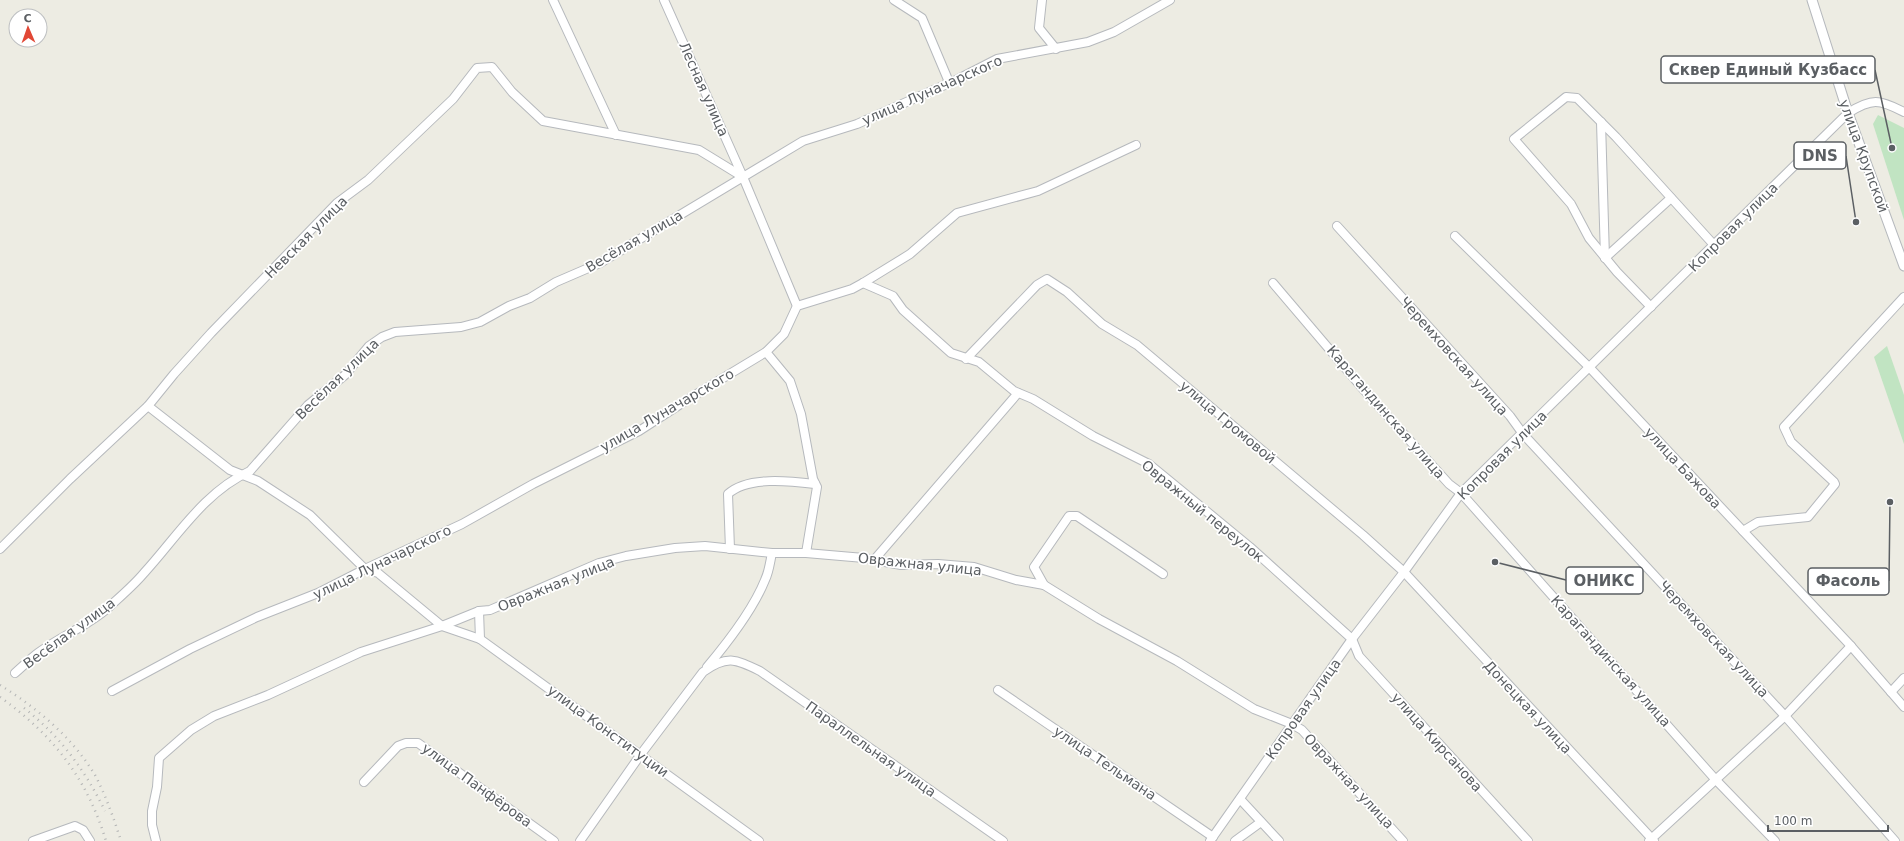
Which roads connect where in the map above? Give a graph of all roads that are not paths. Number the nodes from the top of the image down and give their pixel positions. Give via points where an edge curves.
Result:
1 (553, 0) edge
2 (664, 0) edge
3 (894, 0) edge
4 (1042, 0) edge
5 (1170, 0) edge
6 (1812, 0) edge
7 (1056, 49) junction
8 (949, 82) junction
9 (1904, 112) edge
10 (1848, 113) junction
11 (1601, 122) junction
12 (616, 135) junction
13 (1136, 145) dead end
14 (744, 177) junction
15 (1671, 198) junction
16 (1337, 226) dead end
17 (1455, 236) dead end
18 (1714, 245) junction
19 (1605, 258) junction
20 (1904, 266) edge
21 (863, 283) junction
22 (1273, 283) dead end
23 (1904, 297) edge
24 (797, 306) junction
25 (1652, 307) junction
26 (766, 352) junction
27 (966, 359) junction
28 (1590, 368) junction
29 (1016, 392) junction
30 (148, 406) junction
31 (1523, 434) junction
32 (242, 475) junction
33 (815, 484) junction
34 (1461, 493) junction
35 (1743, 531) junction
36 (0, 549) edge
37 (730, 549) junction
38 (772, 553) junction
39 (806, 553) junction
40 (874, 560) junction
41 (365, 569) junction
42 (1404, 572) junction
43 (1164, 574) dead end
44 (1044, 585) junction
45 (479, 611) junction
46 (442, 626) junction
47 (480, 639) junction
48 (1352, 639) junction
49 (1851, 646) junction
50 (703, 672) junction
51 (15, 673) dead end
52 (1904, 678) edge
53 (998, 690) dead end
54 (112, 691) dead end
55 (1891, 692) junction
56 (1904, 707) edge
57 (1785, 716) junction
58 (1292, 724) junction
59 (641, 754) junction
60 (1715, 779) junction
61 (364, 782) dead end
62 (1240, 799) junction
63 (1261, 822) junction
64 (1212, 839) edge
65 (1652, 840) edge
66 (33, 841) edge
67 (90, 841) edge
68 (156, 841) edge
69 (554, 841) edge
70 (580, 841) edge
71 (759, 841) edge
72 (1003, 841) edge
73 (1235, 841) edge
74 (1279, 841) edge
75 (1404, 841) edge
76 (1528, 841) edge
77 (1775, 841) edge
78 (1895, 841) edge

1 - 12 street
2 - 14 street, Лесная улица
3 - 8 street via 922,18
4 - 7 street via 1039,28
5 - 7 street, улица Луначарского via 1114,32 1088,42
6 - 10 street, улица Крупской
7 - 8 street, улица Луначарского via 997,59
8 - 14 street, улица Луначарского via 857,124 803,141
9 - 10 street, Копровая улица via 1885,102 1863,104
10 - 18 street, Копровая улица
10 - 20 street, улица Крупской
11 - 15 street
11 - 19 street
11 - 19 street via 1577,98 1566,97 1514,138 1571,204 1589,238
12 - 14 street via 699,150
12 - 30 street, Невская улица via 543,121 512,92 492,67 478,68 453,99 368,180 337,203 211,333
13 - 21 street via 1038,191 957,213 910,254
14 - 24 street, Лесная улица
14 - 32 street, Весёлая улица via 600,263 556,282 530,298 480,322 461,327 395,332 382,337 369,346 345,375 308,405 250,471
15 - 18 street
15 - 19 street
16 - 31 street, Черемховская улица via 1510,416
17 - 28 street, улица Бажова
18 - 25 street, Копровая улица
19 - 25 street
21 - 24 street via 852,289
21 - 27 street, Овражный переулок via 893,296 903,310 952,353
22 - 34 street, Карагандинская улица via 1364,390 1449,484
23 - 35 street via 1784,427 1791,442 1835,484 1808,517 1758,522
24 - 26 street, улица Луначарского via 784,334
25 - 28 street, Копровая улица
26 - 33 street via 790,381 801,414
26 - 41 street, улица Луначарского via 639,431 533,484 462,524
27 - 29 street, Овражный переулок via 979,362
27 - 42 street, улица Громовой via 1036,285 1047,279 1067,292 1102,324 1137,345
28 - 31 street, Копровая улица
28 - 35 street, улица Бажова
29 - 40 street
29 - 48 street, Овражный переулок via 1033,399 1092,436 1149,464 1250,547
30 - 32 street via 230,470
30 - 36 street, Невская улица
31 - 34 street, Копровая улица
31 - 57 street, Черемховская улица
32 - 41 street via 258,481 310,515
32 - 51 street, Весёлая улица via 215,494 188,521 144,574 108,608 39,653
33 - 37 street via 780,480 736,487 728,494
33 - 39 street
34 - 42 street, Копровая улица
34 - 60 street, Карагандинская улица
35 - 49 street, улица Бажова
37 - 38 street, Овражная улица
37 - 45 street, Овражная улица via 705,546 674,548 626,556 599,563 490,610
38 - 39 street, Овражная улица
38 - 50 street via 766,580 721,651
39 - 40 street, Овражная улица
40 - 44 street, Овражная улица via 901,565 938,564 974,567 1016,580
41 - 46 street via 378,573
41 - 54 street, улица Луначарского via 318,593 257,617 190,649
42 - 48 street, Копровая улица
42 - 65 street, Донецкая улица
43 - 44 street via 1077,516 1069,516 1034,568
44 - 58 street, Овражная улица via 1099,619 1177,661 1254,710
45 - 46 street, Овражная улица
45 - 47 street
46 - 47 street, улица Конституции
46 - 68 street, Овражная улица via 360,652 268,695 214,716 191,730 159,758 152,811
47 - 59 street, улица Конституции
48 - 58 street, Копровая улица
48 - 76 street, улица Кирсанова via 1359,656
49 - 55 street, улица Бажова
49 - 57 street
50 - 59 street
50 - 72 street, Параллельная улица via 727,660 737,660 760,671
52 - 55 street
53 - 64 street, улица Тельмана
55 - 56 street, улица Бажова
57 - 60 street
57 - 78 street, Черемховская улица
58 - 62 street, Копровая улица
58 - 75 street, Овражная улица via 1302,730
59 - 70 street
59 - 71 street, улица Конституции
60 - 65 street
60 - 77 street, Карагандинская улица
61 - 69 street, улица Панфёрова via 398,746 418,742
62 - 63 street
62 - 64 street, Копровая улица
63 - 73 street
63 - 74 street
66 - 67 street via 75,826 83,830

